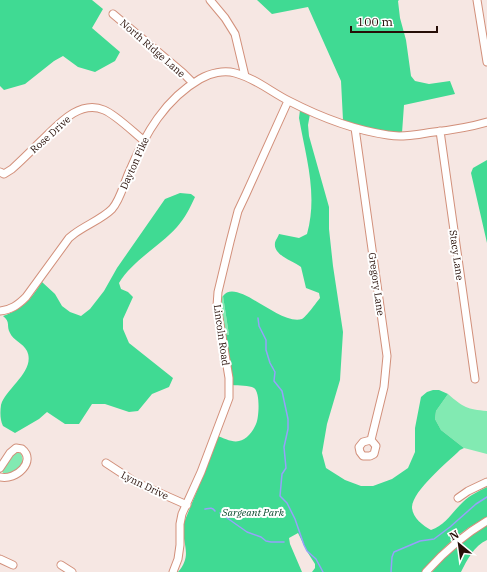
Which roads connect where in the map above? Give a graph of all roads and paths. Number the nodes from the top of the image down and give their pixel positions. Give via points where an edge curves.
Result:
1 (210, 0) edge
2 (477, 0) edge
3 (113, 14) dead end
4 (487, 62) edge
5 (245, 76) junction
6 (193, 83) junction
7 (288, 100) junction
8 (487, 122) edge
9 (355, 128) junction
10 (440, 131) junction
11 (143, 140) junction
12 (0, 172) edge
13 (0, 311) edge
14 (475, 379) dead end
15 (371, 440) dead end
16 (106, 463) dead end
17 (0, 468) edge
18 (0, 477) edge
19 (487, 482) edge
20 (458, 498) dead end
21 (187, 505) junction
22 (487, 521) edge
23 (0, 559) edge
24 (13, 565) dead end
25 (61, 565) dead end
26 (72, 572) edge
27 (174, 572) edge
28 (426, 572) edge

1 - 5 street via 235,34
2 - 4 street
3 - 6 street, North Ridge Lane
5 - 6 street, Dayton Pike via 218,73
5 - 7 street, Dayton Pike
6 - 11 street, Dayton Pike via 168,105
7 - 9 street, Dayton Pike
7 - 21 street, Lincoln Road via 246,192 233,229 217,306 229,378 229,398
8 - 10 street, Dayton Pike
9 - 10 street, Dayton Pike via 401,136
9 - 15 street, Gregory Lane via 387,356 384,386
10 - 14 street, Stacy Lane
11 - 12 street, Rose Drive via 107,111 90,107 77,111 64,120 12,169 4,174
11 - 13 street, Dayton Pike via 112,208 69,238 20,303
16 - 21 street, Lynn Drive via 130,479
17 - 18 street via 16,448 22,448 27,455 26,463 17,474 9,478
19 - 20 street
21 - 27 street, Lincoln Road via 180,524 179,549
22 - 28 street via 447,549
23 - 24 street
25 - 26 street

